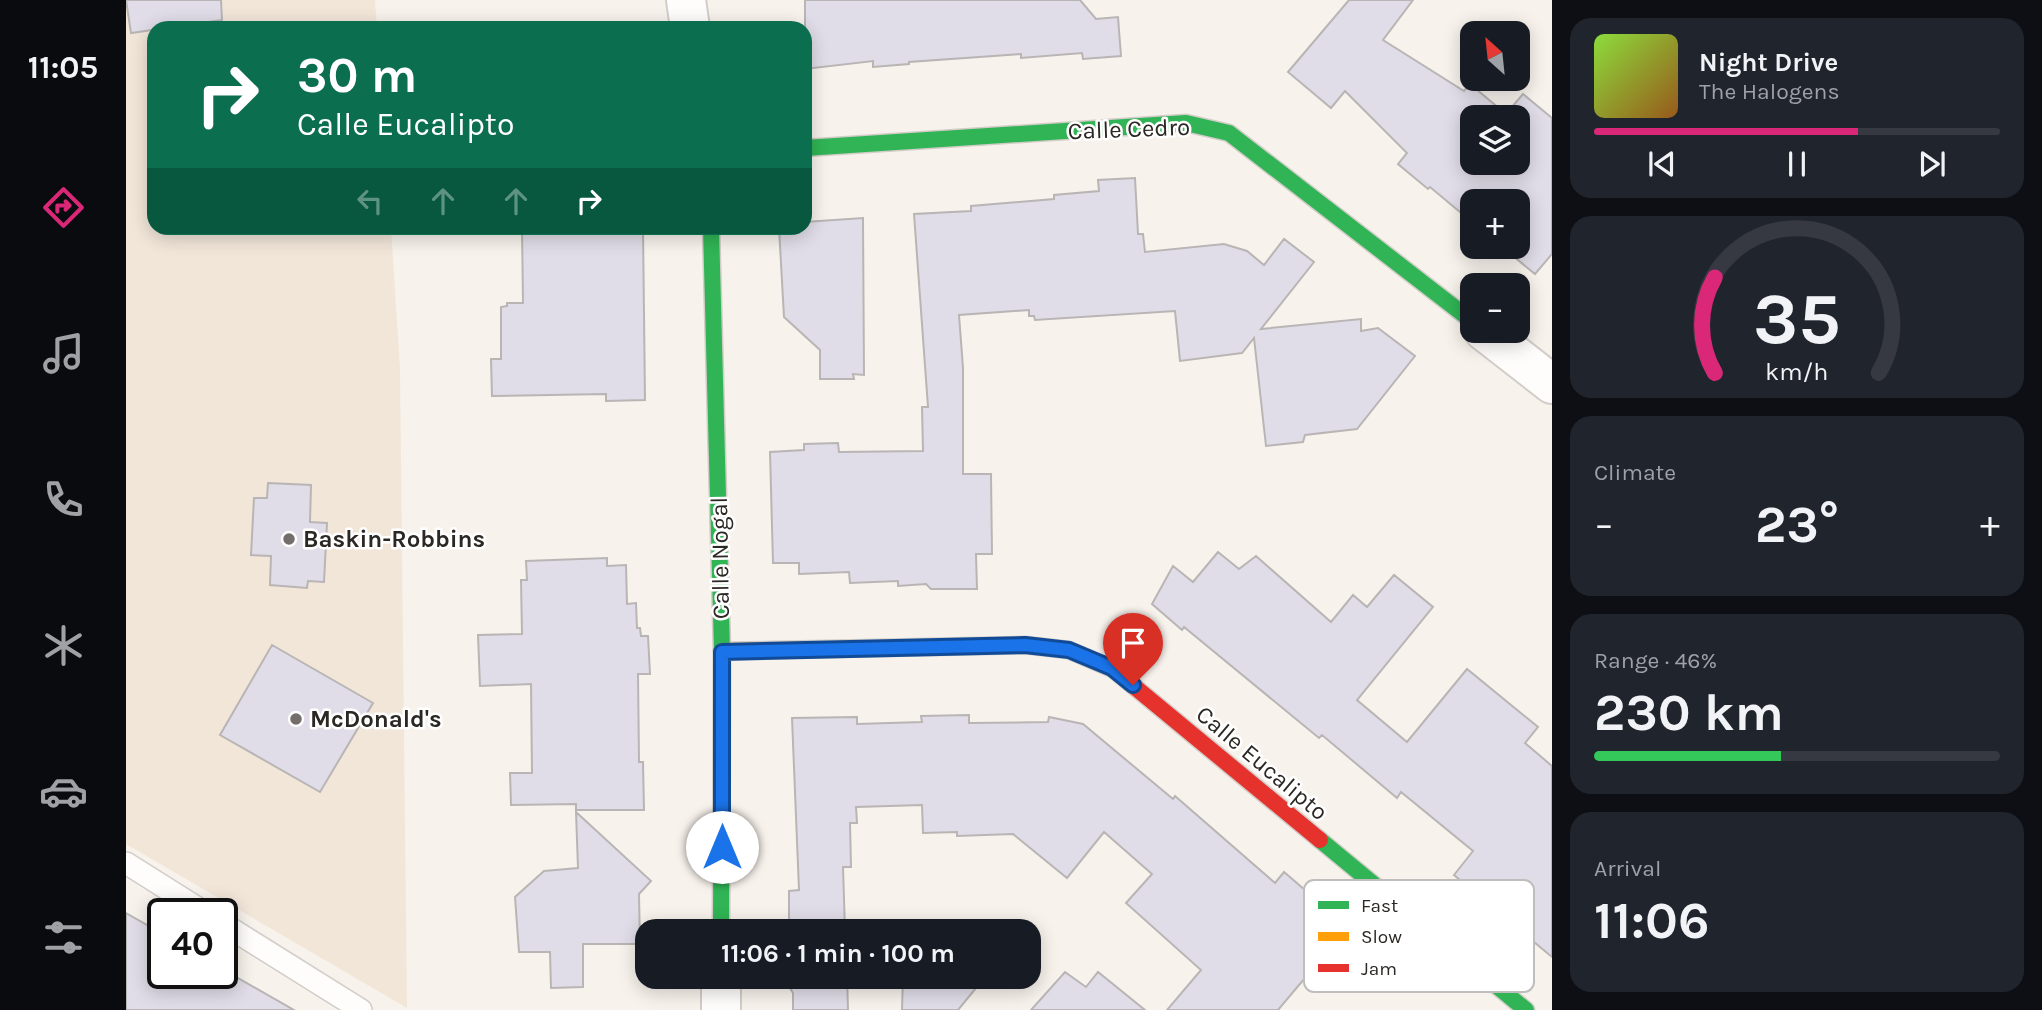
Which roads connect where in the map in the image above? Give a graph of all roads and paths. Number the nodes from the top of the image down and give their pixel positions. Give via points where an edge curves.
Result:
1 (686, 0) edge
2 (689, 21) edge
3 (812, 148) edge
4 (711, 235) edge
5 (1460, 312) edge
6 (1499, 343) edge
7 (1552, 384) edge
8 (722, 652) junction
9 (126, 863) edge
10 (1369, 880) edge
11 (182, 898) edge
12 (721, 919) edge
13 (238, 933) edge
14 (721, 989) edge
15 (1504, 992) edge
16 (361, 1010) edge
17 (721, 1010) edge
18 (1526, 1010) edge

1 - 2 street
3 - 5 street, Calle Cedro via 1186,123 1229,133
4 - 8 street, Calle Nogal
6 - 7 street
8 - 10 street, Calle Eucalipto via 1025,645 1069,650 1112,668
8 - 12 street, Calle Nogal
9 - 11 lane
13 - 16 lane
14 - 17 street
15 - 18 street, Calle Eucalipto

